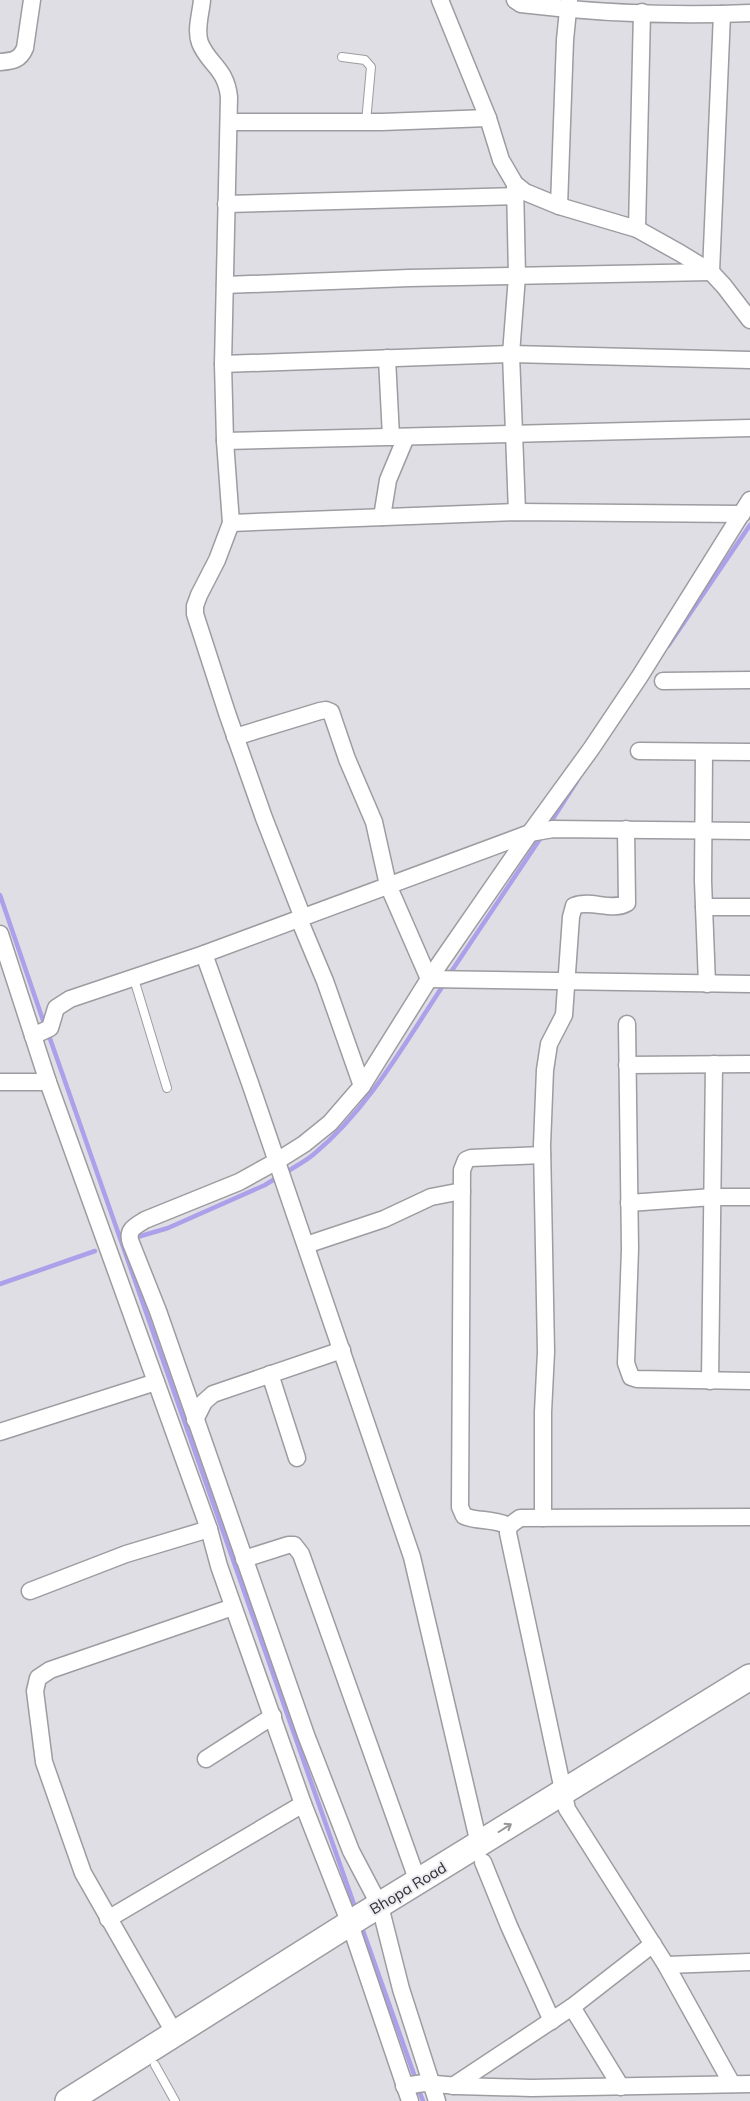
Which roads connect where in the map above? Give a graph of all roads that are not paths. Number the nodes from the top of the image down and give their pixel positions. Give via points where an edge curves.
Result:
1 (32, 0) edge
2 (202, 0) edge
3 (440, 0) edge
4 (515, 0) edge
5 (569, 5) edge
6 (642, 12) junction
7 (722, 14) junction
8 (750, 14) edge
9 (342, 57) dead end
10 (0, 62) edge
11 (488, 118) junction
12 (228, 122) junction
13 (366, 122) junction
14 (515, 190) junction
15 (226, 204) junction
16 (559, 206) junction
17 (638, 229) junction
18 (711, 272) junction
19 (517, 276) junction
20 (225, 285) junction
21 (750, 320) edge
22 (511, 354) junction
23 (387, 358) junction
24 (750, 360) edge
25 (223, 364) junction
26 (750, 428) edge
27 (515, 435) junction
28 (398, 437) junction
29 (225, 441) junction
30 (746, 507) edge
31 (517, 512) junction
32 (382, 517) junction
33 (230, 522) junction
34 (750, 680) edge
35 (663, 681) dead end
36 (235, 736) junction
37 (640, 751) dead end
38 (750, 752) edge
39 (704, 753) junction
40 (626, 829) junction
41 (704, 830) junction
42 (541, 831) junction
43 (750, 831) edge
44 (388, 886) junction
45 (704, 906) junction
46 (750, 906) edge
47 (301, 919) junction
48 (0, 934) edge
49 (204, 954) junction
50 (134, 979) junction
51 (440, 980) junction
52 (566, 981) junction
53 (707, 984) junction
54 (750, 984) edge
55 (627, 1024) dead end
56 (42, 1032) junction
57 (714, 1064) junction
58 (750, 1064) edge
59 (627, 1065) junction
60 (0, 1082) edge
61 (48, 1082) junction
62 (362, 1086) junction
63 (167, 1088) dead end
64 (542, 1155) junction
65 (281, 1173) junction
66 (462, 1191) junction
67 (713, 1197) junction
68 (750, 1197) edge
69 (629, 1203) junction
70 (306, 1245) junction
71 (342, 1350) junction
72 (270, 1374) junction
73 (710, 1381) junction
74 (750, 1381) edge
75 (156, 1382) junction
76 (195, 1420) junction
77 (0, 1432) edge
78 (297, 1458) dead end
79 (750, 1517) edge
80 (543, 1518) junction
81 (509, 1526) junction
82 (209, 1529) junction
83 (244, 1559) junction
84 (30, 1591) dead end
85 (233, 1607) junction
86 (750, 1677) edge
87 (750, 1696) edge
88 (273, 1716) junction
89 (206, 1759) dead end
90 (565, 1801) junction
91 (303, 1804) junction
92 (481, 1853) junction
93 (418, 1882) junction
94 (108, 1919) junction
95 (367, 1923) junction
96 (653, 1944) junction
97 (750, 1962) edge
98 (666, 1965) junction
99 (572, 2007) junction
100 (552, 2021) junction
101 (174, 2034) junction
102 (155, 2064) junction
103 (732, 2084) junction
104 (750, 2084) edge
105 (453, 2086) junction
106 (416, 2088) edge
107 (626, 2092) edge
108 (68, 2101) edge
109 (96, 2101) edge
110 (175, 2101) edge
111 (437, 2101) edge

1 - 10 street via 26,48 11,61
2 - 12 street via 200,42 223,73 228,86
3 - 11 street
4 - 5 street via 521,4
5 - 6 street
5 - 16 street
6 - 7 street
6 - 17 street
7 - 8 street
7 - 18 street
9 - 13 lane via 365,60 370,67
11 - 13 street
11 - 14 street via 501,160
12 - 13 street
12 - 15 street
14 - 15 street
14 - 16 street
14 - 19 street
15 - 20 street
16 - 17 street
17 - 18 street
18 - 19 street
18 - 21 street
19 - 20 street
19 - 22 street
20 - 25 street
22 - 23 street
22 - 24 street
22 - 27 street
23 - 25 street
23 - 28 street
25 - 29 street
26 - 27 street
27 - 28 street
27 - 31 street
28 - 29 street
28 - 32 street
29 - 33 street
30 - 31 street
30 - 42 street
31 - 32 street
32 - 33 street
33 - 36 street via 217,560 199,594 195,614
34 - 35 street
36 - 44 street via 320,711 331,712 374,822
36 - 47 street
37 - 39 street
38 - 39 street
39 - 41 street
40 - 41 street
40 - 42 street
40 - 52 street via 628,903 620,906 574,906
41 - 43 street
41 - 45 street
42 - 44 street
42 - 51 street
44 - 47 street
44 - 51 street
45 - 46 street
45 - 53 street
47 - 49 street
47 - 62 street
48 - 56 street
49 - 50 street
49 - 65 street
50 - 56 street via 60,1004 51,1026
50 - 63 lane
51 - 52 street
51 - 62 street
52 - 53 street
52 - 64 street via 563,1020 552,1036 546,1056
53 - 54 street
55 - 59 street
56 - 61 street
57 - 58 street
57 - 59 street
57 - 67 street
59 - 69 street
60 - 61 street
61 - 75 street
62 - 65 street via 330,1123 304,1144
64 - 66 street via 466,1160 462,1170
64 - 80 street via 546,1352
65 - 70 street
65 - 76 street via 239,1182 145,1220 129,1234
66 - 70 street via 431,1197 384,1219
66 - 81 street via 460,1507 464,1516 469,1518
67 - 68 street
67 - 69 street
67 - 73 street
69 - 73 street via 628,1371 637,1378
70 - 71 street
71 - 72 street
71 - 92 street via 412,1557
72 - 76 street via 213,1394 204,1402
72 - 78 street
73 - 74 street
75 - 77 street
75 - 82 street
76 - 83 street
79 - 80 street
80 - 81 street via 520,1518
81 - 90 street via 511,1551
82 - 84 street via 126,1554
82 - 85 street
83 - 93 street via 288,1545 294,1545 301,1554
83 - 95 street via 351,1851
85 - 88 street
85 - 94 street via 50,1670 38,1678 34,1691 44,1762 82,1873
86 - 90 main road, Bhopa Road
87 - 90 main road, Bhopa Road
88 - 89 street
88 - 91 street
90 - 92 main road, Bhopa Road
90 - 96 street
91 - 94 street
91 - 95 street
92 - 93 main road, Bhopa Road
92 - 95 main road, Bhopa Road
92 - 100 street via 509,1926
93 - 95 main road, Bhopa Road
94 - 101 street
95 - 101 main road, Bhopa Road
95 - 102 main road, Bhopa Road
95 - 106 street
95 - 106 street via 401,1989
96 - 98 street
96 - 99 street
97 - 98 street
98 - 103 street
99 - 100 street
99 - 107 street
100 - 105 street
101 - 108 main road, Bhopa Road
102 - 109 main road, Bhopa Road
102 - 110 lane
103 - 104 street
103 - 107 street
105 - 106 street
105 - 107 street
106 - 111 street

